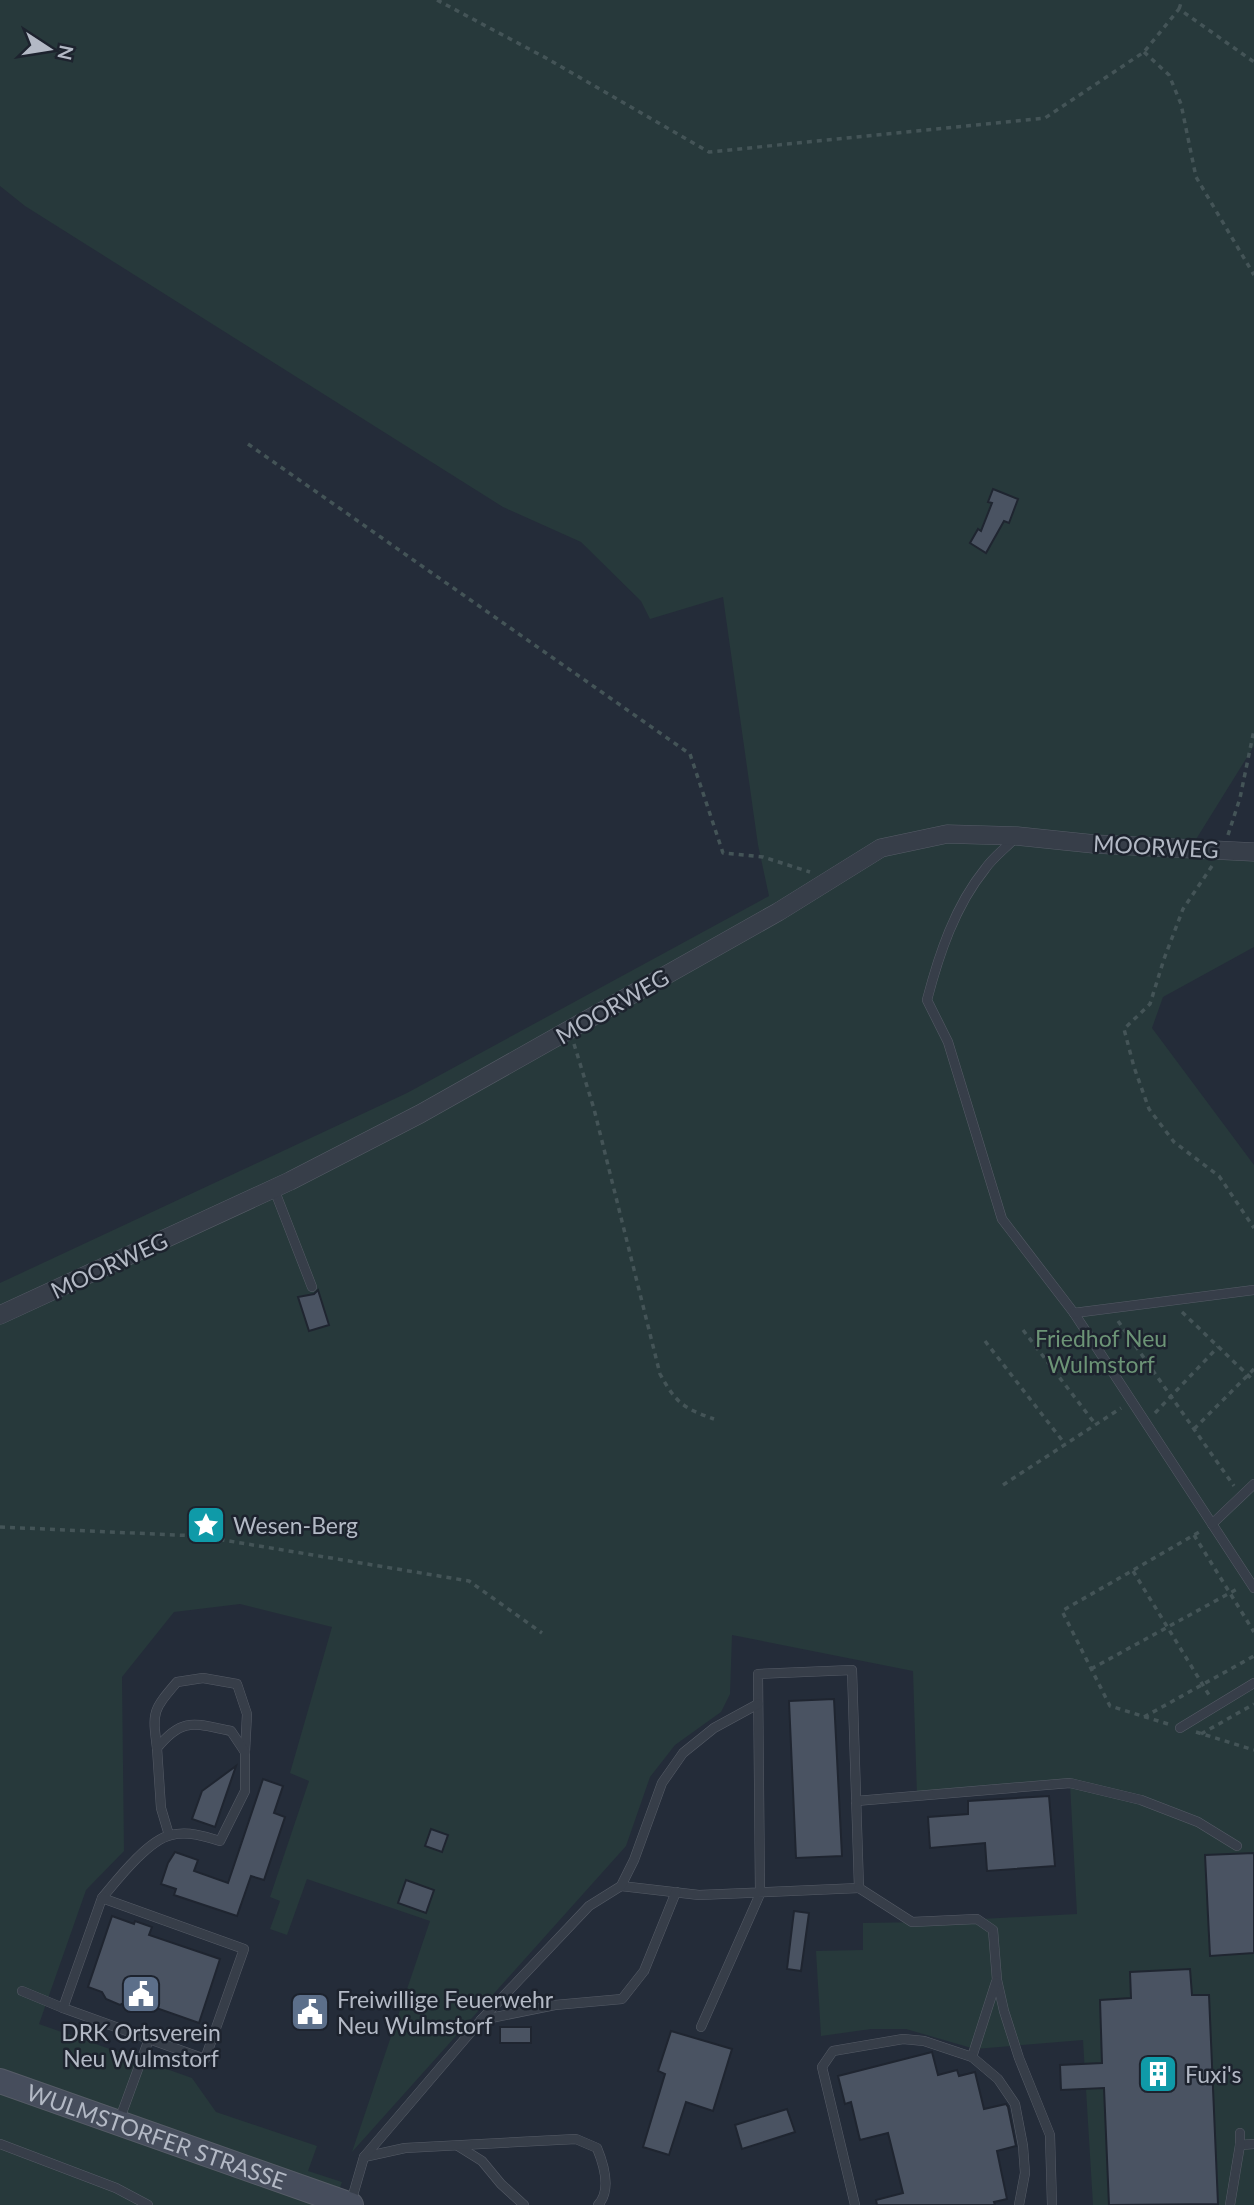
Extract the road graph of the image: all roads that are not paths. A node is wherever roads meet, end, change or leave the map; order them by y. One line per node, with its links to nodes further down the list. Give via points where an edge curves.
1 (1017, 836): 2 (street, MOORWEG); 3 (street, MOORWEG, via 947,834 881,848 420,1114); 6 (lane, via 985,867 962,902 940,953 927,1000 948,1042 1002,1219)
2 (1254, 852)
3 (274, 1189): 4 (lane); 7 (street, MOORWEG)
4 (312, 1287)
5 (1254, 1290): 6 (lane)
6 (1074, 1314): 9 (lane)
7 (0, 1315)
8 (1254, 1485): 9 (lane)
9 (1213, 1524): 10 (lane)
10 (1252, 1584)
11 (1254, 1683): 13 (lane)
12 (758, 1704): 16 (lane, via 758,1674 852,1670); 19 (lane, via 714,1728 683,1754 662,1783); 22 (lane)
13 (1180, 1728)
14 (157, 1748): 15 (lane, via 170,1732 191,1723 232,1731); 15 (lane, via 153,1720 160,1702 177,1682 203,1678 237,1684 247,1714); 17 (lane, via 161,1808)
15 (245, 1752): 17 (lane, via 245,1791 220,1841 199,1834)
16 (856, 1801): 18 (lane, via 1070,1783 1141,1800 1198,1822); 20 (lane)
17 (169, 1835): 23 (lane, via 136,1857)
18 (1237, 1846)
19 (621, 1886): 21 (lane); 27 (lane, via 589,1906)
20 (859, 1888): 22 (lane); 24 (lane, via 912,1922 977,1919 985,1924 993,1930)
21 (676, 1892): 22 (lane); 27 (lane, via 644,1971 622,1999 555,2005)
22 (760, 1894): 28 (lane)
23 (102, 1898): 26 (lane); 29 (lane, via 244,1949 205,2059)
24 (997, 1980): 30 (lane); 45 (lane, via 1019,2058 1049,2135)
25 (22, 1991): 26 (lane)
26 (63, 2008): 29 (lane)
27 (481, 2020): 38 (lane)
28 (701, 2027)
29 (149, 2039): 32 (lane)
30 (972, 2057): 43 (lane, via 924,2041 902,2039 833,2051 822,2067); 44 (lane, via 998,2079 1015,2104 1025,2173)
31 (0, 2081): 32 (main road, WULMSTORFER STRASSE)
32 (119, 2123): 40 (main road, WULMSTORFER STRASSE)
33 (1240, 2133): 37 (lane)
34 (0, 2144): 39 (lane, via 116,2188)
35 (1254, 2144): 37 (lane)
36 (456, 2145): 38 (lane, via 405,2148); 41 (lane, via 482,2161); 42 (lane, via 576,2139 597,2148 606,2171)
37 (1240, 2145): 46 (lane)
38 (364, 2157): 40 (lane)
39 (148, 2205)
40 (351, 2205)
41 (524, 2205)
42 (598, 2205)
43 (855, 2205)
44 (1019, 2205)
45 (1052, 2205)
46 (1230, 2205)

